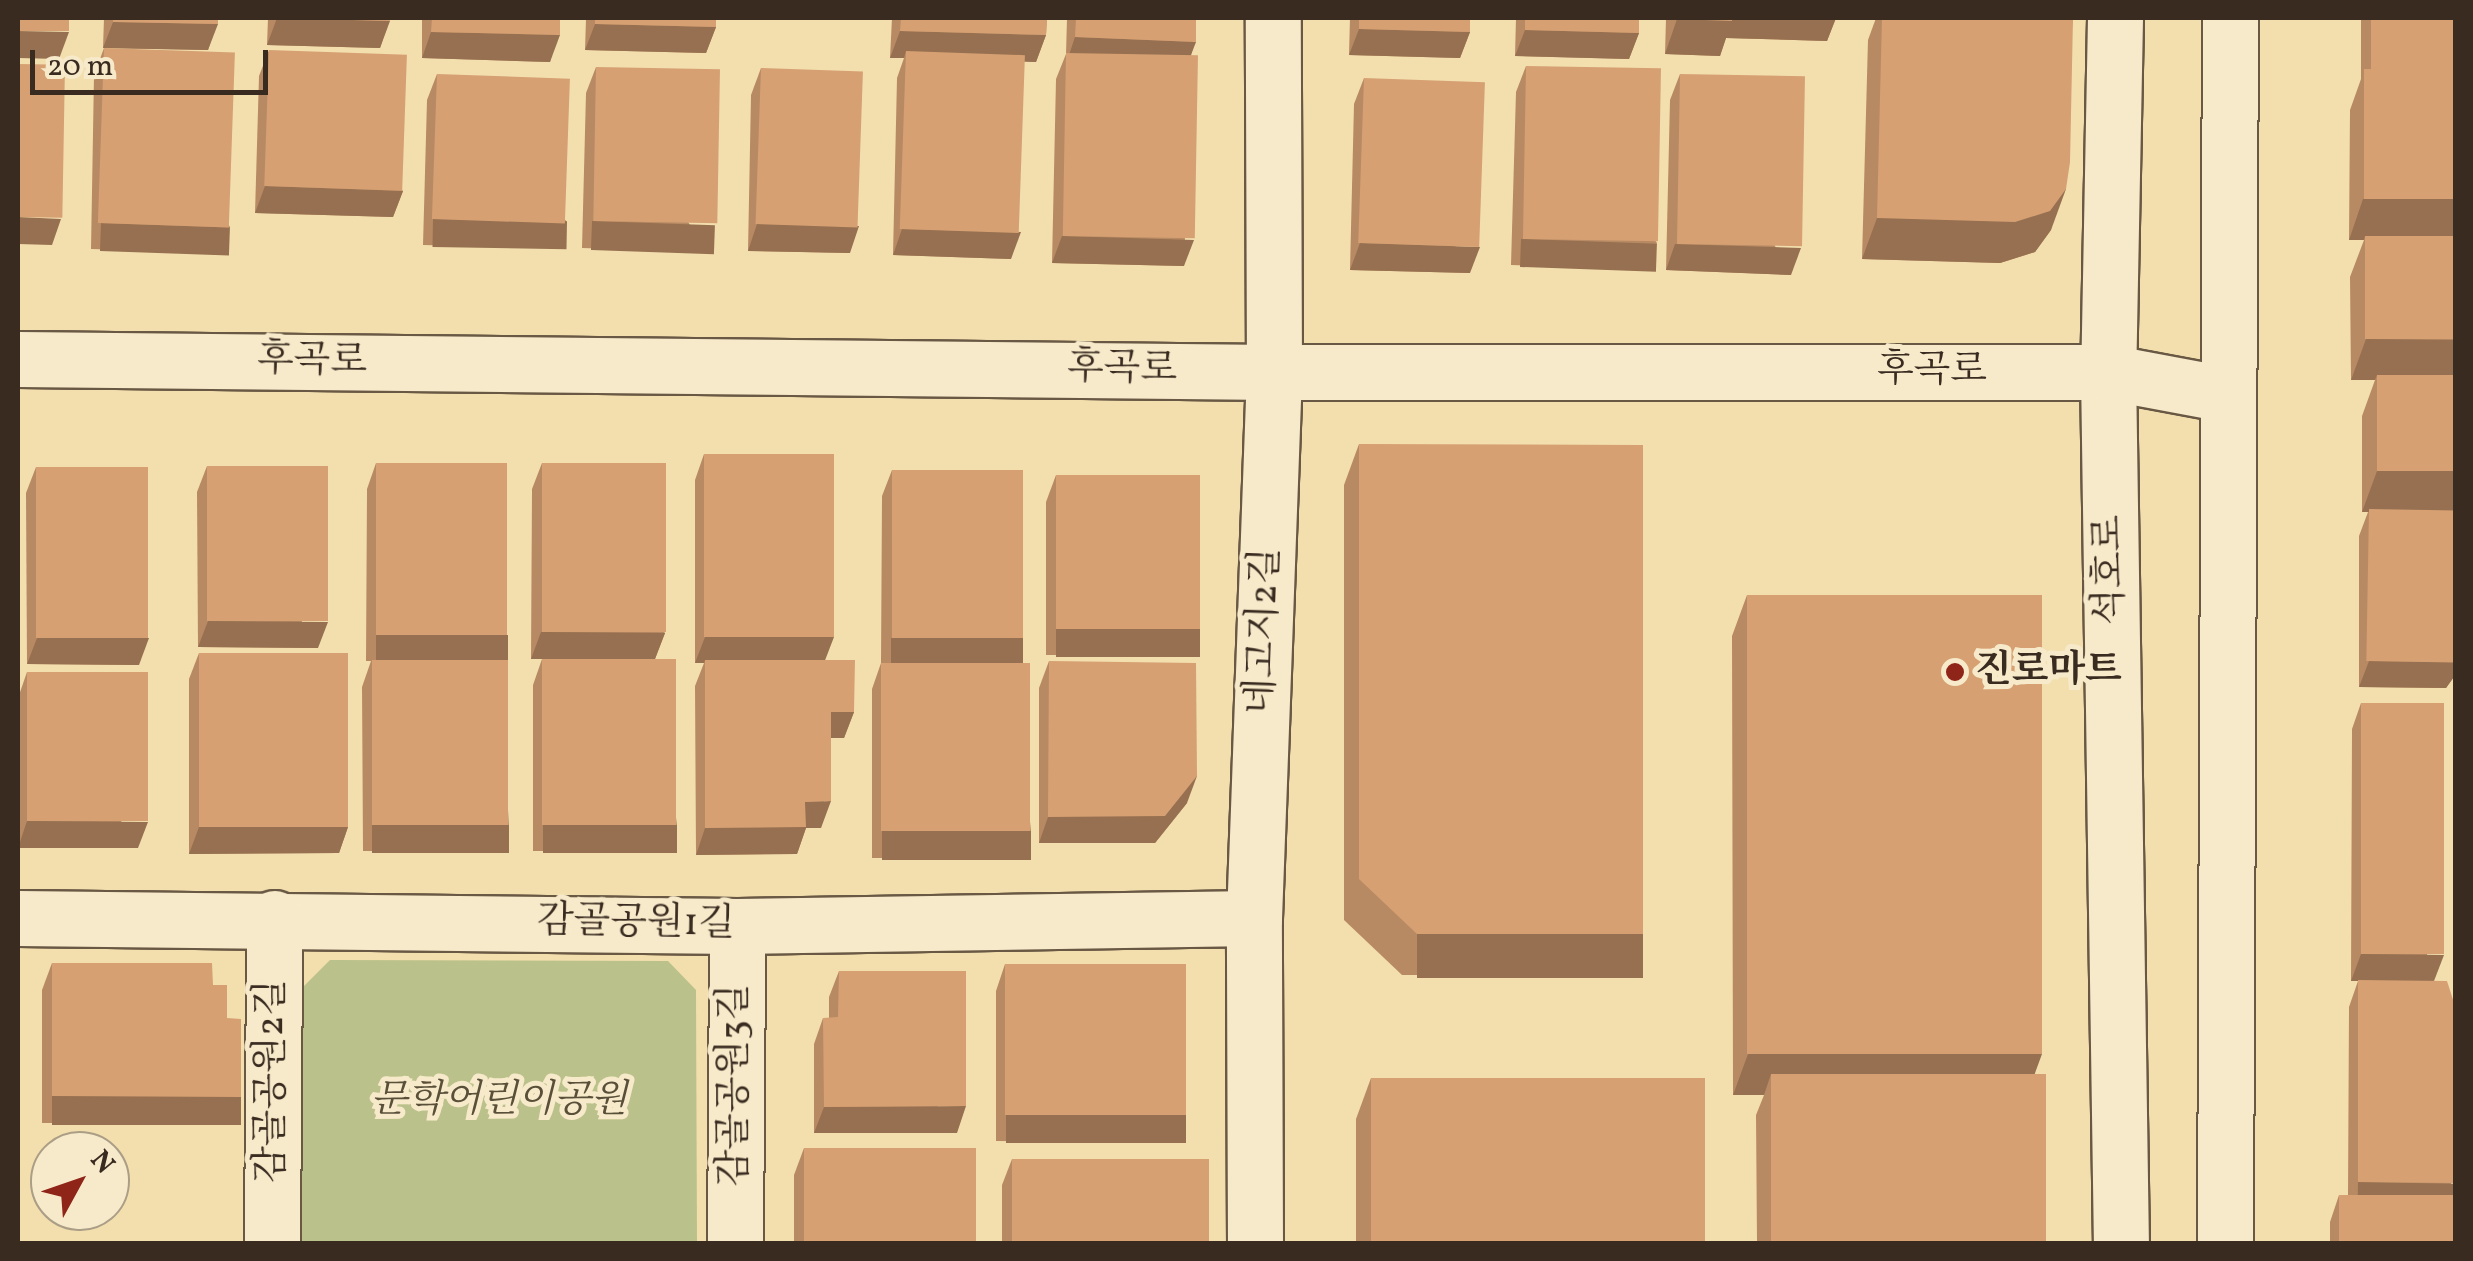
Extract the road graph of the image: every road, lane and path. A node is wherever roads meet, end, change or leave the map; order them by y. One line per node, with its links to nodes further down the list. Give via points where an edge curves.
1 (1274, 18): 5 (street, 네고지2길)
2 (2116, 18): 6 (street, 석호로)
3 (2230, 18): 7 (street)
4 (18, 359): 5 (street, 후곡로)
5 (1274, 372): 6 (street, 후곡로); 10 (street, 네고지2길)
6 (2108, 372): 7 (street, 후곡로); 15 (street, 석호로)
7 (2225, 394): 16 (street)
8 (18, 918): 9 (street, 감골공원1길)
9 (274, 918): 11 (street, 감골공원1길); 12 (street, 감골공원2길)
10 (1254, 918): 11 (street, 감골공원1길); 14 (street, 네고지2길)
11 (737, 926): 13 (street, 감골공원3길)
12 (272, 1244)
13 (735, 1244)
14 (1255, 1244)
15 (2121, 1244)
16 (2226, 1244)

